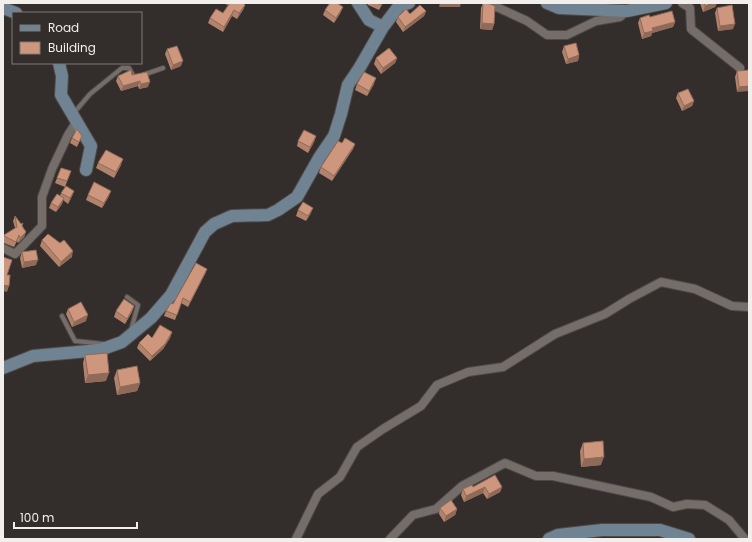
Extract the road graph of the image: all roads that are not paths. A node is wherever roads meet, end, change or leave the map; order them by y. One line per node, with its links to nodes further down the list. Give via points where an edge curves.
1 (358, 3): 8 (street, via 369,20)
2 (409, 3): 8 (street, via 399,6)
3 (488, 3): 7 (street, via 526,21 547,35 567,36 596,21 620,17)
4 (547, 3): 7 (street, via 559,8)
5 (666, 3): 7 (street)
6 (682, 3): 11 (street, via 690,8 691,29)
7 (627, 11)
8 (383, 27): 18 (street, via 348,85 334,136 297,197 268,215 232,216 214,224 205,232 171,295 151,318)
9 (59, 64): 12 (street, via 62,76 61,95)
10 (163, 68): 12 (lane, via 134,77 129,68 122,68 90,94)
11 (740, 68)
12 (75, 117): 13 (street, via 91,146); 14 (street, via 42,197 42,226 15,254)
13 (86, 170)
14 (3, 248)
15 (127, 297): 18 (lane, via 138,305)
16 (749, 307): 21 (street, via 732,306 695,289 661,282 605,314 554,334 503,367 468,372 437,384 421,406 357,447 340,477 318,494)
17 (62, 316): 19 (lane, via 75,341)
18 (129, 336): 19 (street)
19 (113, 345): 20 (street, via 100,350 33,356)
20 (3, 368)
21 (296, 539)
22 (390, 539): 25 (street, via 413,515 436,509 462,486 505,463 536,476 553,476 651,497 673,507 687,504 705,505 729,520)
23 (549, 539): 24 (street, via 558,535 602,530 660,530)
24 (689, 539)
25 (745, 539)

